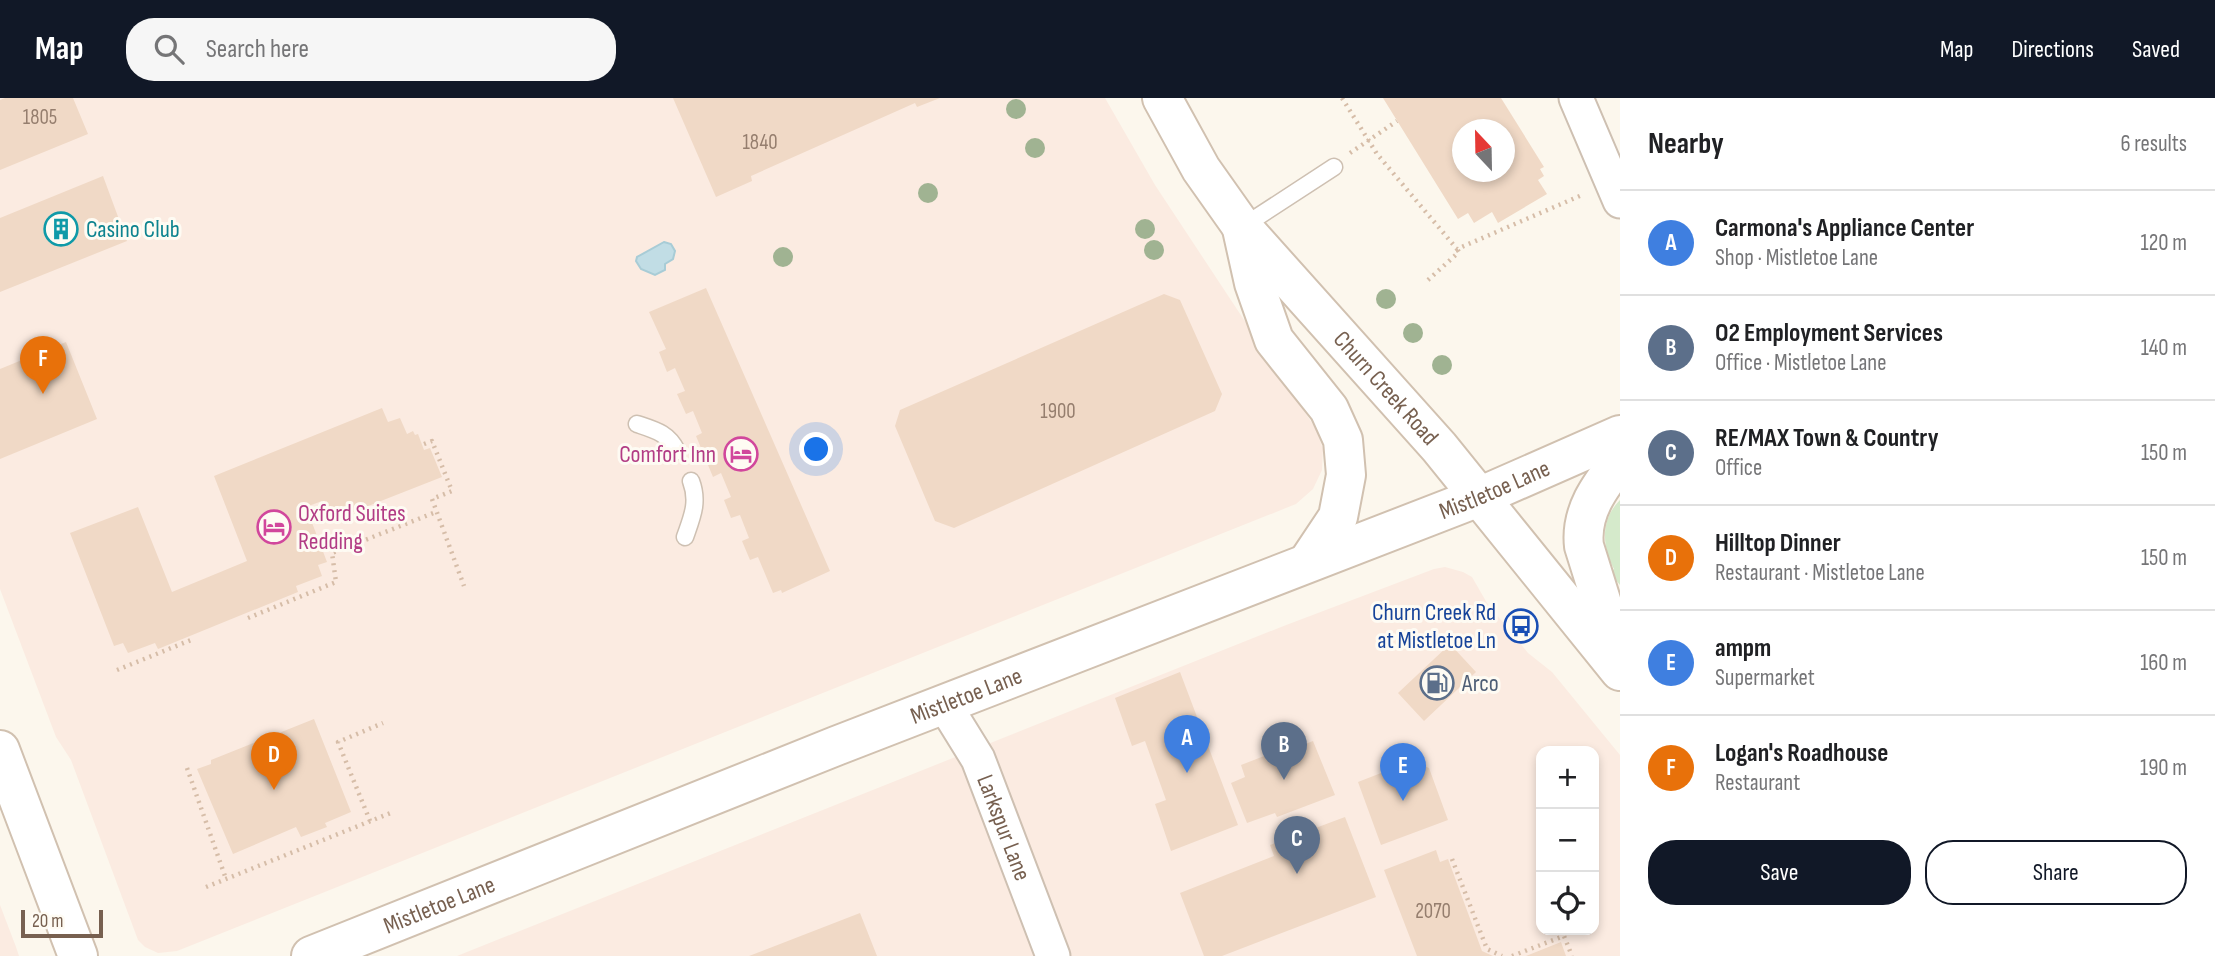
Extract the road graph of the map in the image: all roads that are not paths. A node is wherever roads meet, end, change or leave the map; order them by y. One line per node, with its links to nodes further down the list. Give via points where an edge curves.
1 (1162, 98): 5 (main road, Churn Creek Road, via 1201,169)
2 (1576, 98): 4 (street)
3 (1334, 167): 5 (lane)
4 (1618, 189)
5 (1242, 227): 11 (main road, Churn Creek Road); 13 (main road, via 1254,283 1274,340 1329,409 1343,440 1346,475 1338,517)
6 (637, 424): 8 (lane, via 663,432)
7 (1620, 435): 11 (main road, Mistletoe Lane)
8 (677, 451)
9 (1620, 460): 14 (main road, via 1594,498 1583,536)
10 (691, 481): 12 (lane, via 695,509)
11 (1479, 498): 13 (main road, Mistletoe Lane); 15 (main road, Churn Creek Road)
12 (685, 537)
13 (1308, 562): 16 (main road, Mistletoe Lane)
14 (1620, 660)
15 (1620, 671)
16 (944, 704): 19 (main road, Mistletoe Lane); 20 (street, Larkspur Lane, via 978,759)
17 (0, 750): 18 (main road)
18 (78, 956)
19 (312, 956)
20 (1053, 956)

